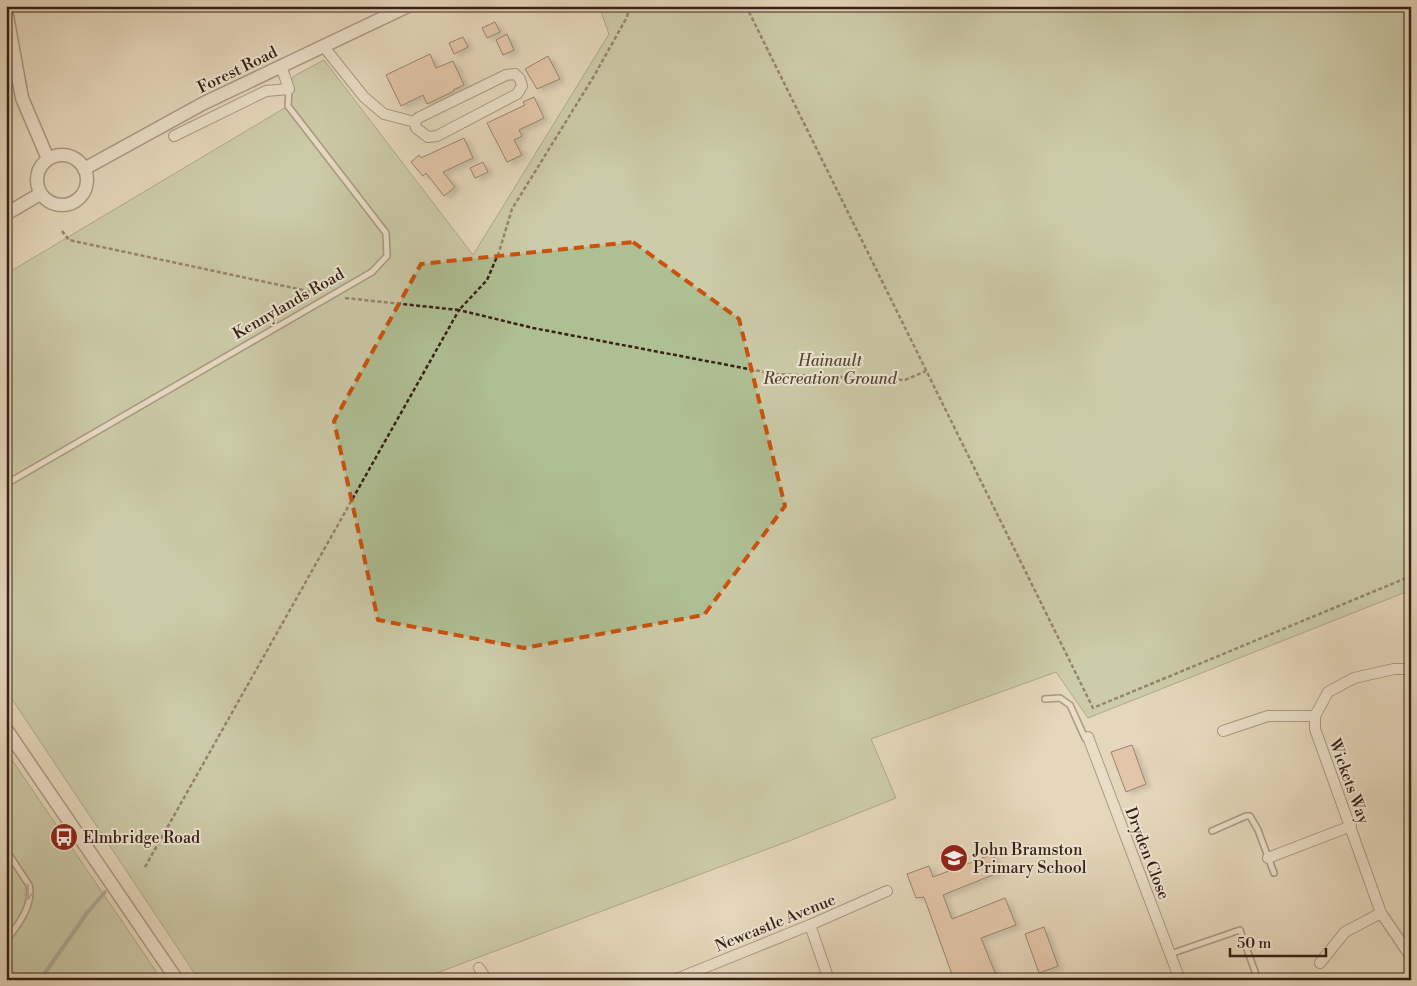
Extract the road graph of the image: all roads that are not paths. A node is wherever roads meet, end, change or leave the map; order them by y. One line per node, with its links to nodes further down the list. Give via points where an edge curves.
1 (408, 6): 3 (street, Forest Road)
2 (6, 10): 8 (street, via 22,98)
3 (324, 47): 4 (street, Forest Road); 6 (street, via 364,97 384,114)
4 (281, 66): 5 (street, Kennylands Road); 9 (street, Forest Road, via 204,103)
5 (289, 89): 7 (street, via 266,91); 12 (lane, Kennylands Road, via 288,106 386,233 387,256 372,272)
6 (415, 122): 6 (street, via 506,75 515,74 520,78 522,86 516,94 437,136 428,137 416,128)
7 (174, 136)
8 (48, 159): 9 (street, via 66,155); 10 (street, via 36,177)
9 (84, 169): 10 (street, via 86,187 75,202 58,206)
10 (40, 194): 11 (street)
11 (6, 214)
12 (6, 484)
13 (1411, 668): 15 (street, via 1354,678 1328,692)
14 (1045, 699): 18 (lane, via 1060,698 1070,705 1085,738)
15 (1315, 716): 17 (street, via 1268,716); 19 (street, Wickets Way, via 1315,729)
16 (6, 729): 32 (street)
17 (1223, 731)
18 (1088, 737): 29 (street, Dryden Close)
19 (1351, 826): 22 (street); 25 (street, Wickets Way)
20 (1212, 831): 22 (lane, via 1250,816)
21 (6, 850): 27 (lane, one-way to 27, via 30,891 26,907)
22 (1268, 858): 23 (lane)
23 (1274, 873)
24 (887, 891): 26 (street, Newcastle Avenue)
25 (1381, 914): 28 (street, Wickets Way); 30 (street, via 1345,932)
26 (810, 924): 34 (street, Newcastle Avenue); 35 (street)
27 (6, 940)
28 (1409, 950)
29 (1170, 954): 36 (street, Dryden Close); 37 (lane, via 1240,930)
30 (1320, 963)
31 (479, 968): 33 (street)
32 (176, 979)
33 (486, 980)
34 (674, 980)
35 (829, 980)
36 (1180, 980)
37 (1258, 980)

